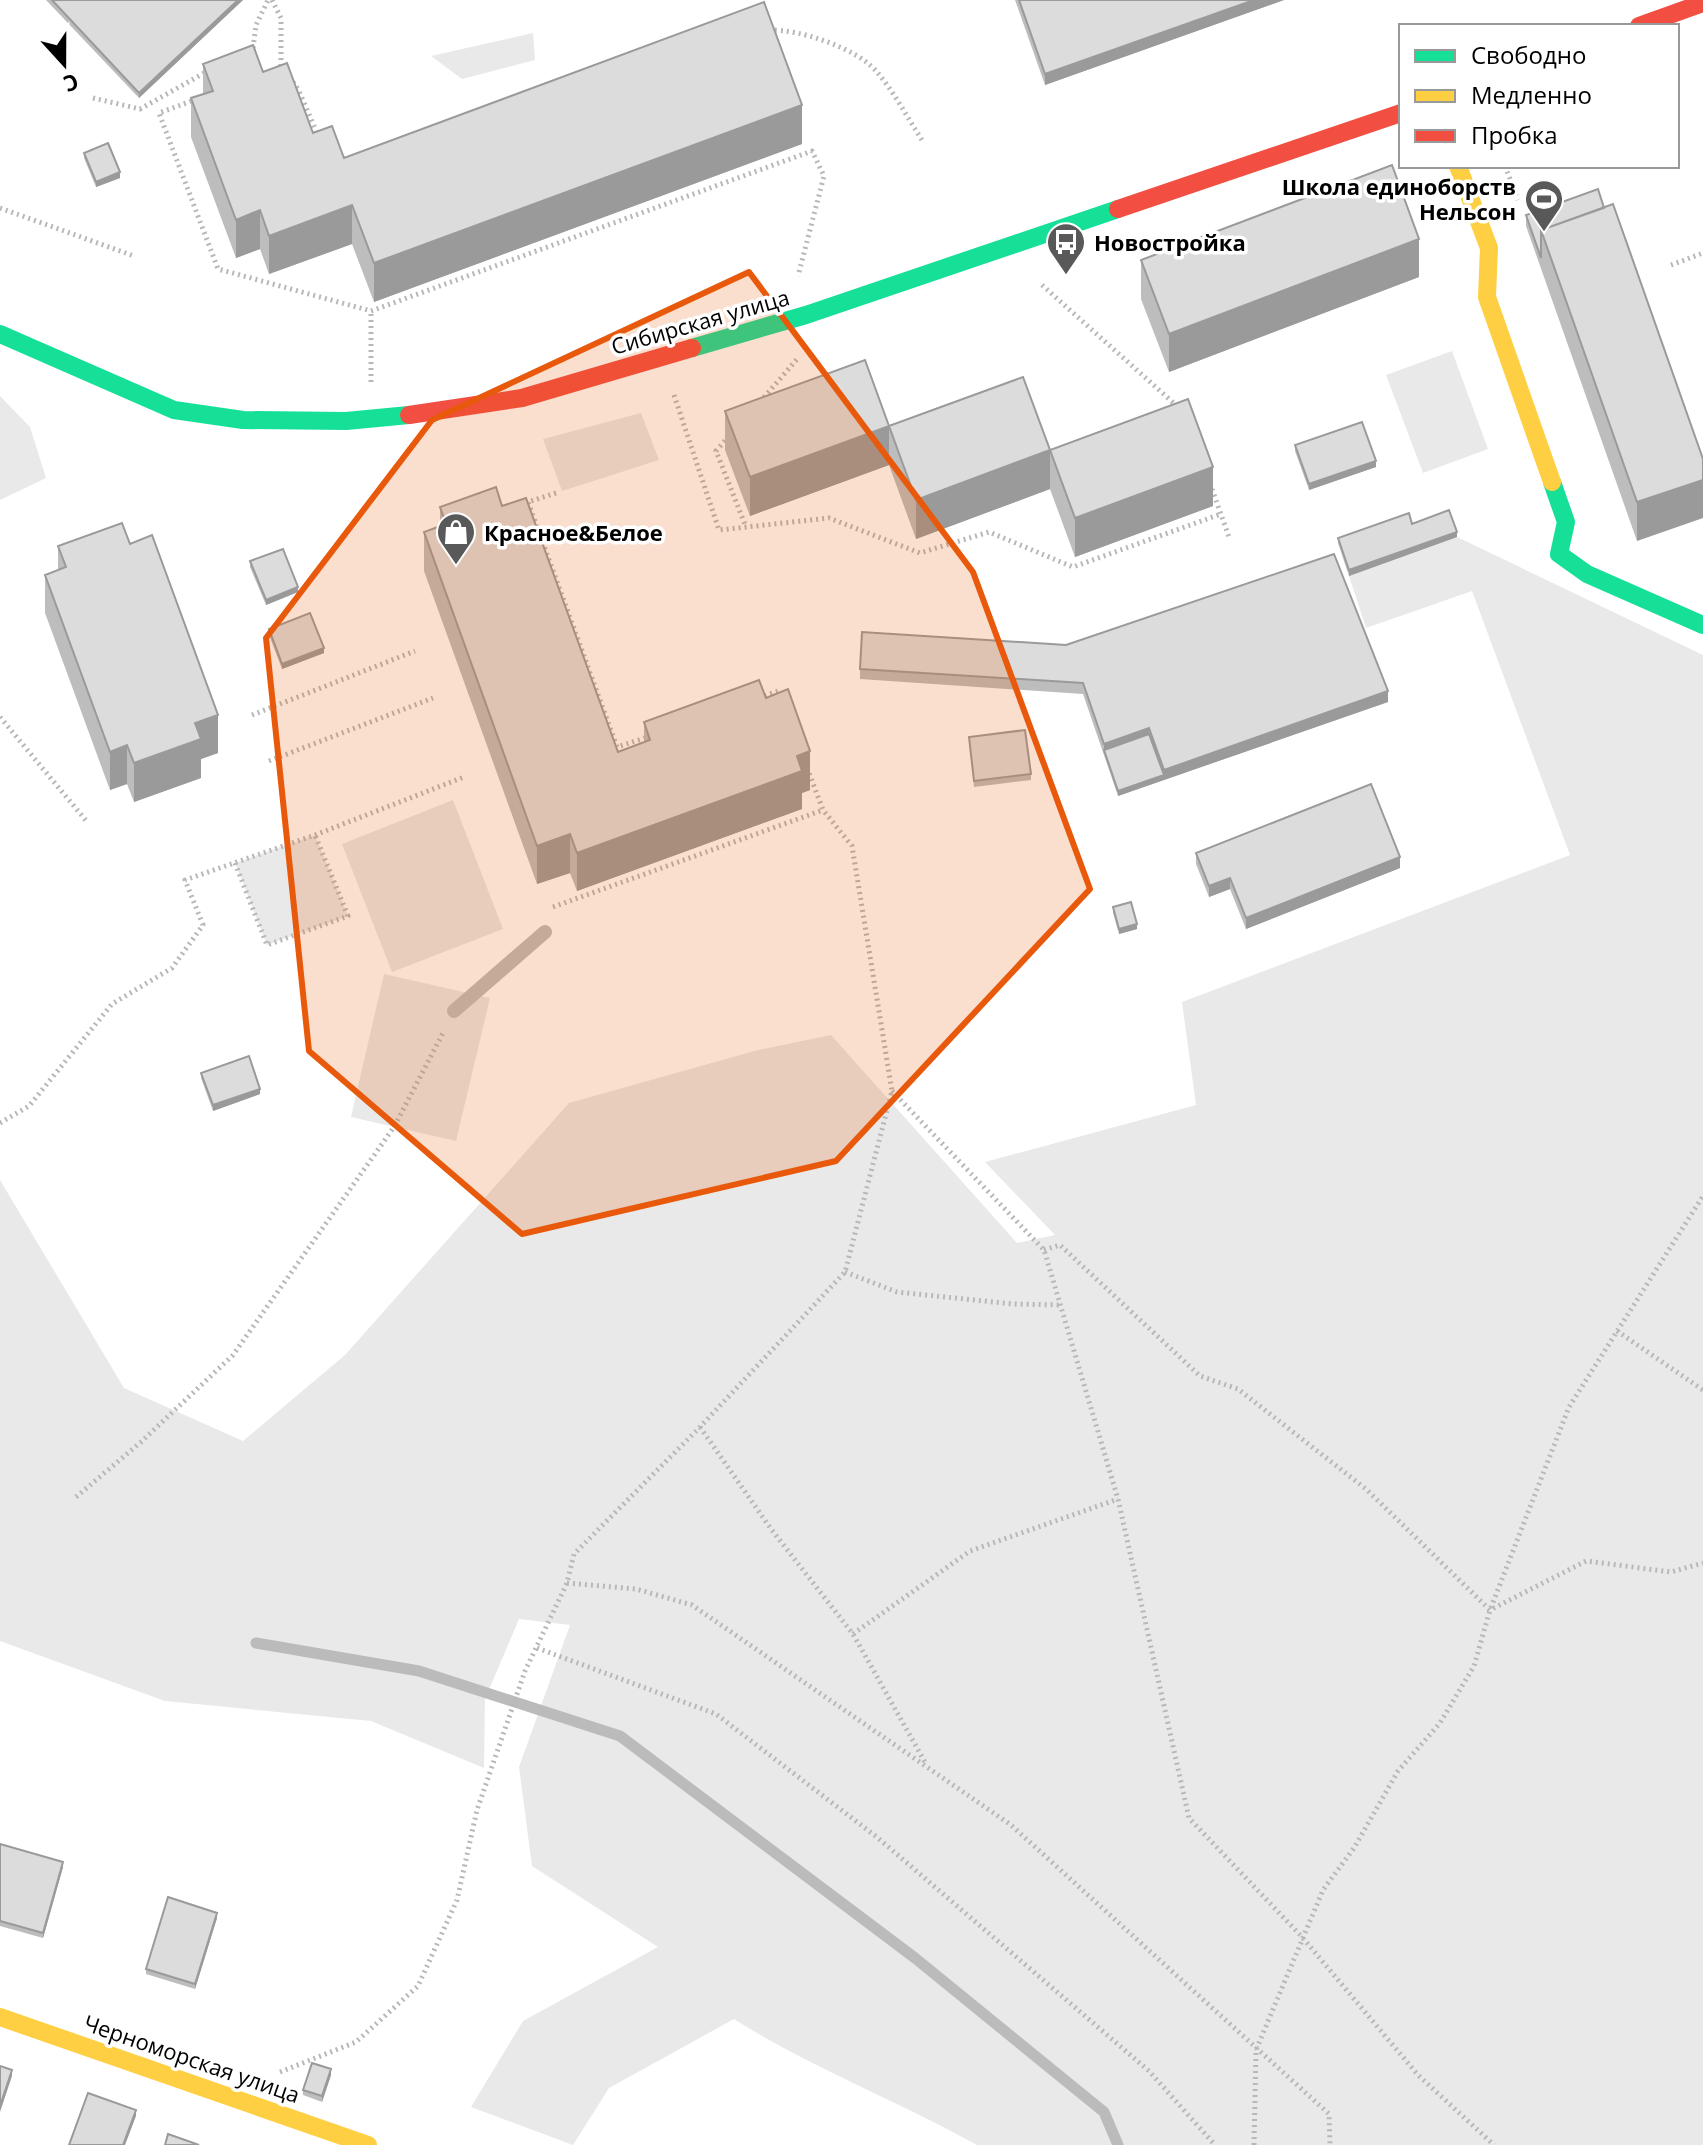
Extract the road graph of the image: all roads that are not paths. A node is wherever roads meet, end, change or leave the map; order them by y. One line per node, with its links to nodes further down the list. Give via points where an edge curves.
1 (1703, 3): 2 (main road)
2 (1645, 24)
3 (1399, 114): 5 (main road, Сибирская улица, via 806,315 522,398 443,412 346,421 243,420 174,410)
4 (1459, 168): 6 (main road, via 1489,248 1487,297 1566,522 1559,554 1587,574)
5 (0, 334)
6 (1703, 625)
7 (545, 932): 8 (lane)
8 (454, 1011)
9 (0, 2017): 10 (main road, Черноморская улица)
10 (368, 2145)

